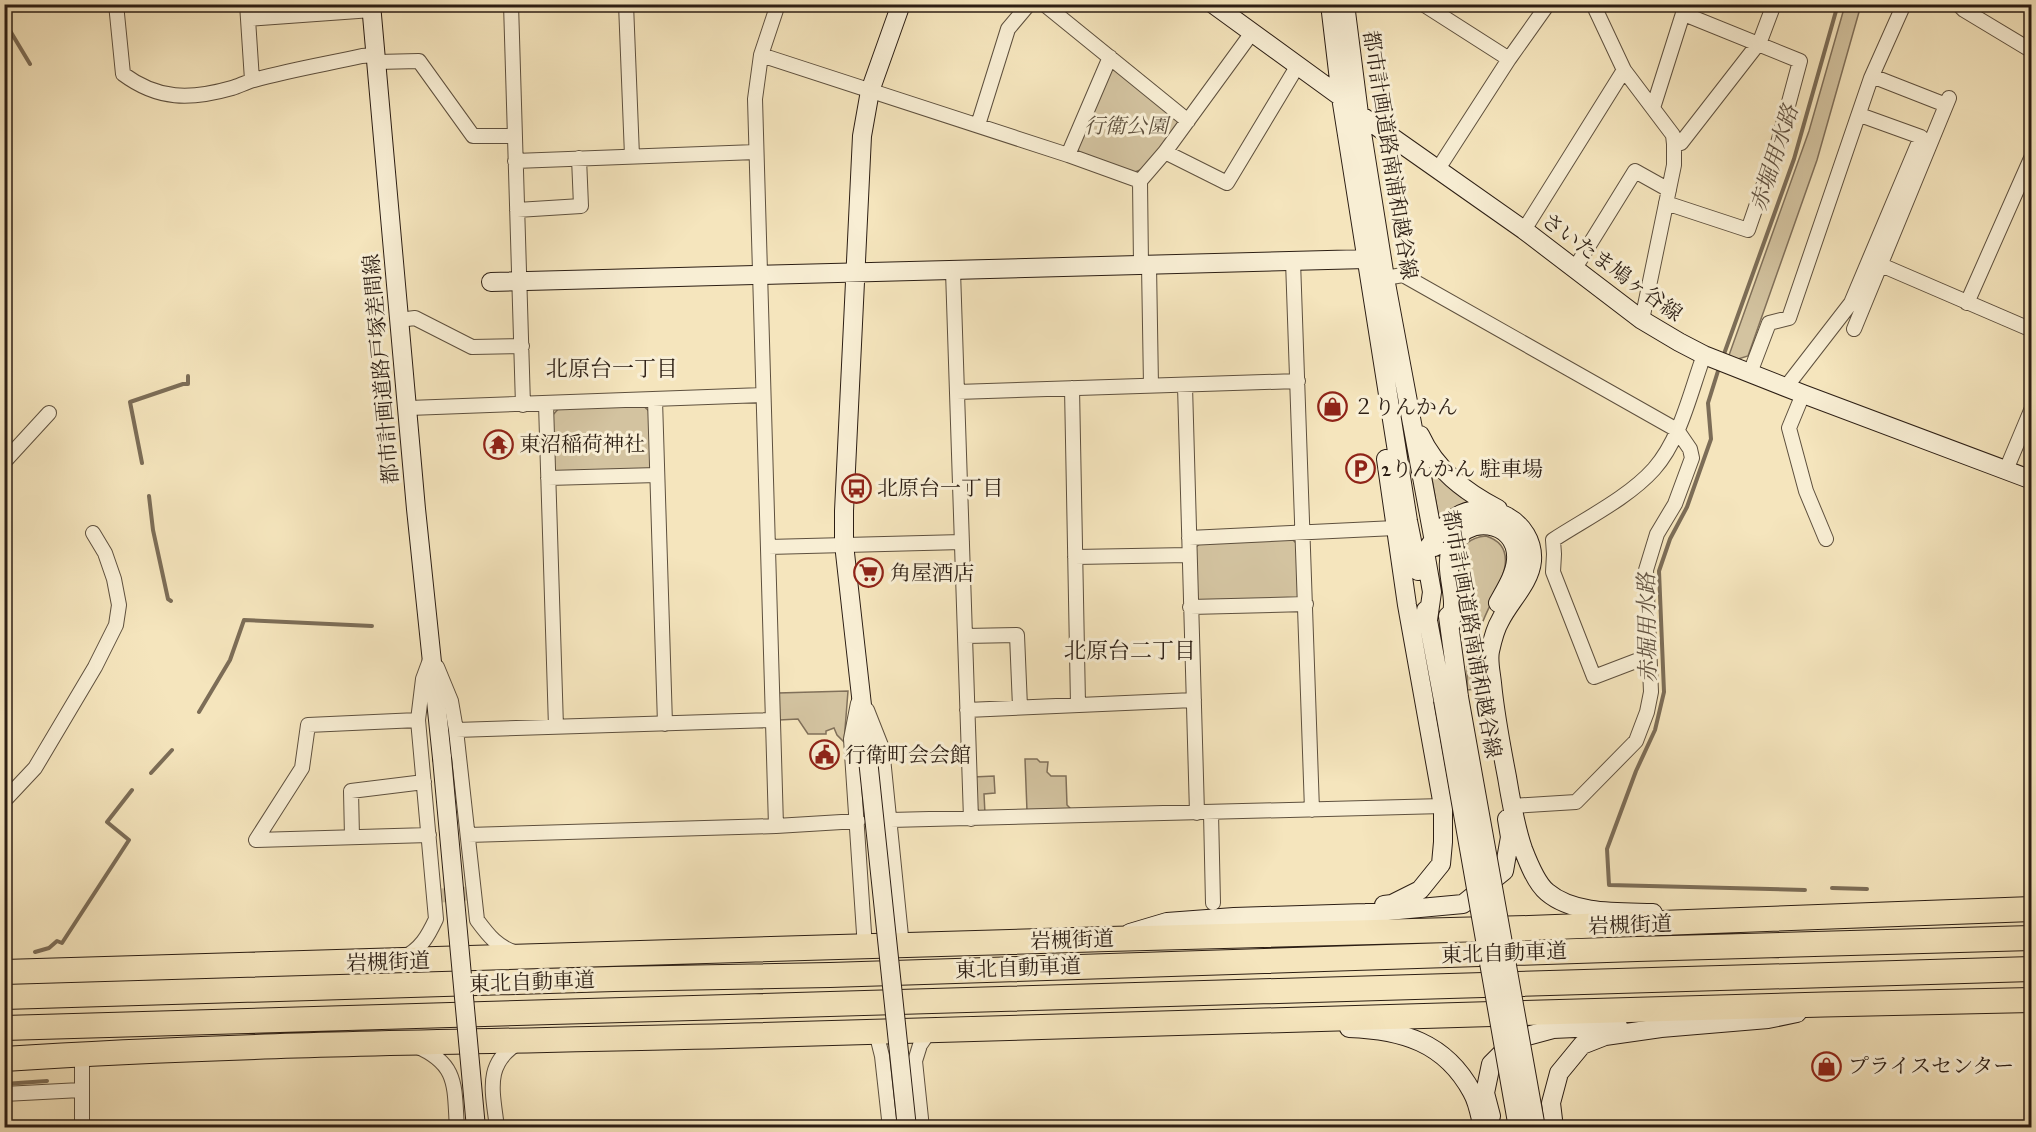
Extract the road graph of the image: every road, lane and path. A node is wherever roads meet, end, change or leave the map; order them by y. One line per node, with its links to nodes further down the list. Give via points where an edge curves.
1 (116, 4): 30 (street, via 123,74 140,86 170,96 206,94)
2 (511, 4): 38 (street)
3 (626, 4): 43 (street)
4 (778, 4): 23 (street)
5 (901, 4): 31 (street)
6 (1029, 4): 37 (street, via 1008,29)
7 (1044, 4): 24 (street)
8 (1213, 4): 20 (street, さいたま鳩ヶ谷線)
9 (1330, 4): 32 (street, 都市計画道路南浦和越谷線)
10 (1345, 4): 34 (street, 都市計画道路南浦和越谷線)
11 (1423, 4): 26 (street)
12 (1548, 4): 26 (street)
13 (1593, 4): 28 (street)
14 (1774, 4): 21 (street)
15 (1904, 4): 29 (street)
16 (1958, 4): 22 (street)
17 (372, 7): 19 (street); 25 (street, 都市計画道路戸塚差間線)
18 (1685, 9): 21 (street); 33 (street)
19 (248, 12): 30 (street)
20 (1251, 34): 27 (street, さいたま鳩ヶ谷線); 36 (street)
21 (1758, 44): 39 (street, via 1681,143); 49 (street, via 1800,61 1778,143 1748,230)
22 (2031, 51)
23 (761, 55): 31 (street); 40 (street, via 755,99)
24 (1110, 57): 36 (street); 42 (street)
25 (376, 59): 30 (street, via 362,56); 38 (street, via 419,61 473,136); 64 (street, 都市計画道路戸塚差間線)
26 (1509, 59): 47 (street)
27 (1298, 65): 32 (street, さいたま鳩ヶ谷線); 41 (street, via 1227,183)
28 (1624, 70): 33 (street); 51 (street)
29 (1872, 76): 35 (street); 55 (street, via 1947,102)
30 (252, 80)
31 (870, 91): 37 (street); 58 (street, via 862,136)
32 (1341, 97): 34 (street, さいたま鳩ヶ谷線); 52 (street, 都市計画道路南浦和越谷線)
33 (1653, 108): 39 (street)
34 (1359, 114): 47 (street, さいたま鳩ヶ谷線); 60 (street, 都市計画道路南浦和越谷線)
35 (1860, 115): 71 (street, via 1790,318 1769,323); 75 (street, via 1921,137 1851,303)
36 (1188, 121): 41 (street)
37 (978, 125): 42 (street)
38 (514, 136): 46 (street)
39 (1674, 144): 49 (street)
40 (756, 152): 43 (street); 59 (street)
41 (1165, 152): 48 (street)
42 (1068, 155): 48 (street)
43 (632, 156): 45 (street)
44 (2031, 156): 63 (street)
45 (579, 158): 46 (street); 50 (street, via 581,206)
46 (515, 160): 50 (street)
47 (1438, 169): 51 (street, さいたま鳩ヶ谷線)
48 (1140, 181): 54 (street)
49 (1667, 196): 56 (street, via 1635,171); 65 (street)
50 (516, 210): 61 (street)
51 (1524, 230): 56 (street, さいたま鳩ヶ谷線)
52 (1366, 259): 53 (street); 69 (street, 都市計画道路南浦和越谷線)
53 (1293, 261): 54 (street); 72 (street)
54 (1145, 265): 57 (street); 73 (street)
55 (1881, 265): 63 (street); 66 (street)
56 (1575, 268): 65 (street, さいたま鳩ヶ谷線)
57 (952, 271): 58 (street); 77 (street)
58 (856, 273): 59 (street); 101 (street)
59 (760, 275): 61 (street); 79 (street)
60 (1386, 278): 86 (street, 都市計画道路南浦和越谷線); 87 (street, via 1403,275)
61 (519, 281): 62 (street); 68 (street)
62 (491, 282)
63 (1967, 303): 67 (street)
64 (399, 320): 68 (street, via 415,318 472,347); 83 (street, 都市計画道路戸塚差間線)
65 (1642, 320): 70 (street, さいたま鳩ヶ谷線)
66 (1854, 329)
67 (2031, 330)
68 (522, 346): 82 (street)
69 (1380, 349): 94 (street, via 1378,387); 107 (street, 都市計画道路南浦和越谷線)
70 (1704, 356): 71 (street, さいたま鳩ヶ谷線); 87 (street)
71 (1750, 373): 75 (street, さいたま鳩ヶ谷線)
72 (1298, 381): 74 (street); 95 (street)
73 (1151, 386): 74 (street); 76 (street)
74 (1185, 386): 97 (street)
75 (1786, 387): 78 (street, さいたま鳩ヶ谷線)
76 (1072, 388): 77 (street); 104 (street)
77 (957, 392): 100 (street)
78 (1803, 394): 89 (street, さいたま鳩ヶ谷線); 98 (street, via 1789,428 1806,491)
79 (763, 395): 80 (street); 102 (street)
80 (655, 400): 81 (street); 90 (street)
81 (546, 404): 82 (street); 91 (street)
82 (523, 405): 83 (street)
83 (409, 408): 110 (street, 都市計画道路戸塚差間線)
84 (2031, 408): 89 (street)
85 (49, 413): 88 (street)
86 (1412, 417): 93 (street, via 1425,446 1443,471 1470,494); 99 (street, 都市計画道路南浦和越谷線)
87 (1677, 430): 111 (street, via 1692,458 1646,570); 111 (street, via 1655,468 1636,485 1553,540 1553,572 1594,677)
88 (4, 462)
89 (2006, 471): 92 (street, さいたま鳩ヶ谷線)
90 (657, 475): 91 (street); 120 (street)
91 (548, 478): 121 (street)
92 (2031, 480)
93 (1506, 514): 99 (street, via 1469,511 1455,517); 126 (street, via 1526,536 1532,562 1499,622 1490,653 1495,714)
94 (1395, 528): 95 (street); 125 (street)
95 (1304, 532): 97 (street); 105 (street)
96 (93, 533): 124 (street, via 114,579 119,605 116,625 35,768)
97 (1189, 538): 103 (street)
98 (1826, 539)
99 (1434, 540): 107 (street, via 1425,552 1432,592); 108 (street, 都市計画道路南浦和越谷線)
100 (962, 542): 101 (street); 109 (street)
101 (844, 544): 102 (street); 112 (street)
102 (768, 547): 119 (street)
103 (1190, 555): 104 (street); 106 (street)
104 (1075, 557): 115 (street)
105 (1306, 604): 106 (street); 127 (street)
106 (1190, 607): 114 (street)
107 (1428, 620): 113 (street, 都市計画道路南浦和越谷線)
108 (1450, 627): 113 (street, 都市計画道路南浦和越谷線); 138 (street, via 1451,547 1472,528 1494,525 1511,539 1516,561 1484,633 1481,656 1481,693 1510,837 1504,872 1463,904)
109 (965, 636): 116 (street, via 1017,635); 117 (street)
110 (431, 654): 118 (street, via 423,679); 122 (street, 都市計画道路戸塚差間線)
111 (1649, 656): 126 (street, via 1651,692 1636,741 1576,802)
112 (860, 692): 130 (street, via 882,748); 131 (street, via 851,739); 167 (street, bridge)
113 (1451, 698): 171 (street, 都市計画道路南浦和越谷線, bridge); 172 (street, 都市計画道路南浦和越谷線, bridge)
114 (1194, 700): 115 (street); 128 (street)
115 (1078, 704): 116 (street)
116 (1020, 707): 117 (street)
117 (967, 710): 129 (street)
118 (418, 720): 123 (street); 135 (street, via 308,725 302,768 256,840)
119 (773, 720): 120 (street); 132 (street)
120 (665, 723): 121 (street)
121 (556, 727): 122 (street)
122 (448, 730): 134 (street); 164 (street, 都市計画道路戸塚差間線, bridge, via 442,758)
123 (424, 782): 133 (street); 135 (street, via 351,790)
124 (4, 801)
125 (1443, 806): 127 (street); 138 (street, via 1441,864 1420,890 1392,904)
126 (1512, 806): 139 (street, via 1524,849 1541,886 1582,908 1635,913 1807,911)
127 (1312, 810): 128 (street)
128 (1204, 813): 129 (street); 136 (street)
129 (971, 819): 130 (street)
130 (890, 820): 142 (street)
131 (858, 821): 132 (street); 143 (street)
132 (776, 826): 134 (street)
133 (429, 835): 135 (street); 145 (street, via 436,919 426,940)
134 (468, 835): 144 (street, via 477,920 492,939 509,951)
135 (352, 837)
136 (1213, 903)
137 (2031, 909): 139 (highway, 岩槻街道)
138 (1326, 915): 141 (street, via 1167,922)
139 (1876, 916): 141 (highway, 岩槻街道)
140 (2031, 938): 148 (highway, 東北自動車道)
141 (1108, 939): 142 (highway, 岩槻街道)
142 (902, 946): 143 (highway, 岩槻街道)
143 (865, 948): 144 (highway, 岩槻街道)
144 (535, 957): 145 (highway, 岩槻街道)
145 (396, 962): 147 (highway, 岩槻街道)
146 (2031, 969): 152 (highway, 東北自動車道)
147 (4, 972)
148 (4, 997)
149 (2031, 1000): 150 (highway)
150 (1849, 1003): 151 (highway); 153 (street, via 1768,1019)
151 (1192, 1023): 154 (highway); 169 (street, via 1249,1029 1378,1029 1418,1040 1453,1063 1473,1093)
152 (4, 1028)
153 (1661, 1028): 170 (street, via 1553,1029 1516,1039 1491,1064 1485,1093); 173 (street, via 1605,1036 1582,1045 1559,1073 1551,1103)
154 (931, 1029): 155 (highway); 168 (street, via 915,1061)
155 (876, 1032): 156 (highway); 166 (street)
156 (525, 1040): 157 (highway); 165 (street, via 509,1048 492,1079)
157 (408, 1043): 158 (highway); 163 (street, via 434,1055 450,1071)
158 (82, 1054): 159 (highway); 160 (street)
159 (4, 1059)
160 (81, 1090): 161 (street); 162 (street)
161 (4, 1094)
162 (82, 1128)
163 (457, 1128)
164 (476, 1128)
165 (497, 1128)
166 (890, 1128)
167 (907, 1128)
168 (922, 1128)
169 (1483, 1128)
170 (1495, 1128)
171 (1518, 1128)
172 (1536, 1128)
173 (1554, 1128)

